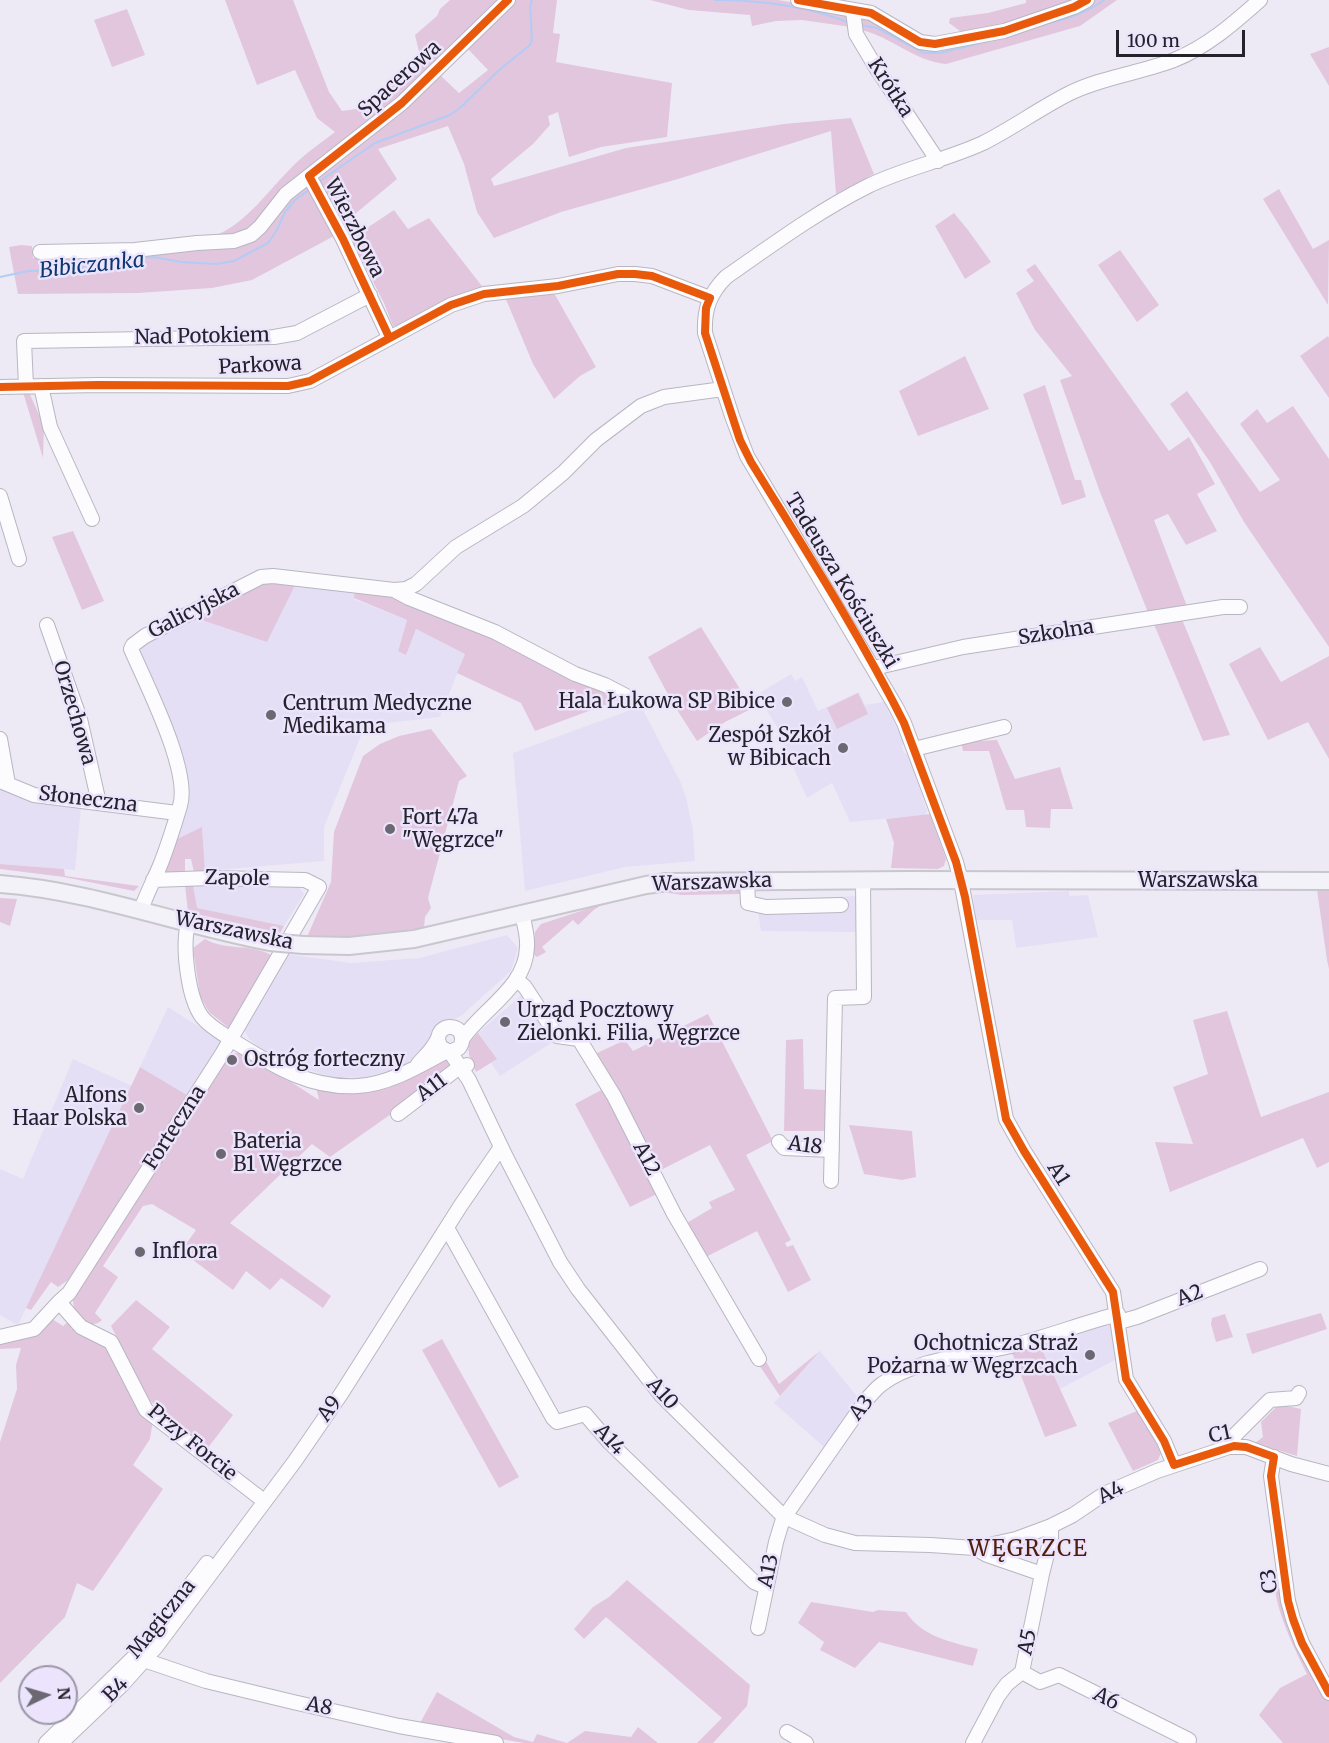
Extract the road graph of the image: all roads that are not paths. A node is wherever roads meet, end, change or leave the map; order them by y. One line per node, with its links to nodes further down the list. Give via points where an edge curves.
1 (508, 0): 7 (street, Spacerowa)
2 (798, 0): 5 (street)
3 (1087, 0): 5 (street, via 1004,31 935,44 920,42 871,13 860,10)
4 (1260, 0): 6 (street, via 1222,34 1177,59 1086,86 995,137)
5 (853, 19): 6 (street, Krótka, via 856,34 874,66)
6 (938, 161): 10 (street, via 878,182 840,201 726,277)
7 (313, 182): 8 (street, Spacerowa, via 286,194 260,227 243,239 135,250); 9 (street, Wierzbowa)
8 (40, 252)
9 (370, 295): 11 (street); 12 (street, Nad Potokiem, via 297,333 274,337 24,341)
10 (710, 298): 11 (street, Parkowa, via 652,276 618,274 558,286 484,294 451,305); 15 (street, Tadeusza Kościuszki, via 705,333)
11 (389, 337): 13 (street, Parkowa, via 319,377 288,386)
12 (26, 386): 13 (street, Parkowa); 14 (street, Parkowa)
13 (41, 386): 17 (street, via 50,427)
14 (0, 387)
15 (723, 389): 19 (street, Galicyjska, via 664,397 641,406 596,440 524,506 456,547 416,584); 22 (street, Tadeusza Kościuszki, via 751,462)
16 (0, 496): 18 (street)
17 (92, 519)
18 (20, 559)
19 (394, 590): 23 (street, Galicyjska, via 495,632); 29 (street, Galicyjska, via 261,577 133,645 131,649 176,757 181,785)
20 (1240, 607): 22 (street, Szkolna, via 963,647)
21 (46, 625): 28 (street, Orzechowa, via 80,719)
22 (874, 668): 26 (street, Tadeusza Kościuszki)
23 (632, 699)
24 (1004, 727): 26 (street)
25 (0, 739): 27 (street)
26 (914, 748): 33 (street, Tadeusza Kościuszki)
27 (4, 783): 28 (street, Słoneczna, via 34,795)
28 (99, 803): 29 (street, Słoneczna)
29 (177, 813): 30 (street, Galicyjska)
30 (153, 880): 36 (street, Zapole, via 305,880); 38 (street, Galicyjska)
31 (863, 880): 32 (main road, Warszawska); 33 (main road, Warszawska); 50 (street, via 864,998 835,998)
32 (747, 881): 37 (street, via 748,903 766,907); 39 (main road, Warszawska, via 646,885)
33 (961, 881): 34 (main road, Warszawska); 55 (street, A1, via 1006,1119 1107,1280)
34 (1329, 881)
35 (0, 884): 38 (main road, Warszawska, via 56,890)
36 (319, 886): 42 (street, Forteczna)
37 (841, 905)
38 (141, 910): 40 (main road, Warszawska)
39 (522, 914): 40 (main road, Warszawska, bridge, via 400,942 349,946 270,942); 41 (street, via 527,947)
40 (188, 924): 42 (street, via 192,996 204,1020)
41 (517, 980): 44 (street); 57 (street, A12, via 557,1036 579,1039 587,1048 674,1214)
42 (231, 1039): 46 (street, via 286,1072 329,1085 369,1085); 54 (street, Forteczna, via 69,1293)
43 (438, 1039): 44 (street, via 440,1047); 44 (street, via 442,1030 449,1027); 46 (street)
44 (455, 1043): 45 (street, A10); 46 (street)
45 (463, 1066): 47 (street, A11); 49 (street, A10)
46 (414, 1067)
47 (398, 1114)
48 (779, 1142): 50 (street, A18, via 784,1148)
49 (501, 1148): 52 (street, A9); 64 (street, A10, via 560,1262 618,1342 661,1395)
50 (832, 1150): 51 (street)
51 (831, 1181)
52 (447, 1228): 63 (street, A9, via 341,1395); 71 (street, A14, via 553,1418 562,1422 585,1414 754,1582)
53 (1260, 1269): 55 (street, A2, via 1137,1317)
54 (58, 1302): 56 (street, Forteczna, via 34,1329); 63 (street, Przy Forcie, via 81,1327 111,1342 146,1410)
55 (1118, 1318): 61 (street, A1, via 1126,1379 1164,1441); 64 (street, A3, via 953,1357 914,1368 883,1383 866,1400)
56 (0, 1337)
57 (759, 1359)
58 (1299, 1393): 59 (street, via 1296,1398 1270,1400 1236,1434)
59 (1234, 1446): 60 (street, C1); 61 (street, C1)
60 (1274, 1457): 62 (street, C1); 75 (street, C3, via 1271,1476 1288,1601 1296,1631)
61 (1173, 1465): 65 (street, A4, via 1104,1494)
62 (1329, 1474)
63 (264, 1501): 68 (street, A9)
64 (785, 1517): 67 (street, A10, via 847,1542); 71 (street, A13)
65 (1051, 1526): 66 (street, A10); 70 (street, A5)
66 (1016, 1539): 67 (street, A10); 69 (street, via 1013,1556)
67 (975, 1548): 69 (street, A10)
68 (226, 1552): 73 (street, A9); 78 (street, Magiczna, via 217,1550 142,1647)
69 (1022, 1566): 70 (street, A10)
70 (1042, 1574): 74 (street, A5)
71 (766, 1587): 72 (street, A13)
72 (758, 1628)
73 (144, 1660): 79 (street, B4); 80 (street, A8, via 292,1702)
74 (1022, 1672): 77 (street, A6, via 1040,1682 1059,1675); 82 (street, A5, via 998,1696)
75 (1329, 1693)
76 (787, 1732): 81 (street)
77 (1189, 1740)
78 (46, 1743)
79 (61, 1743)
80 (496, 1743)
81 (806, 1743)
82 (973, 1743)

